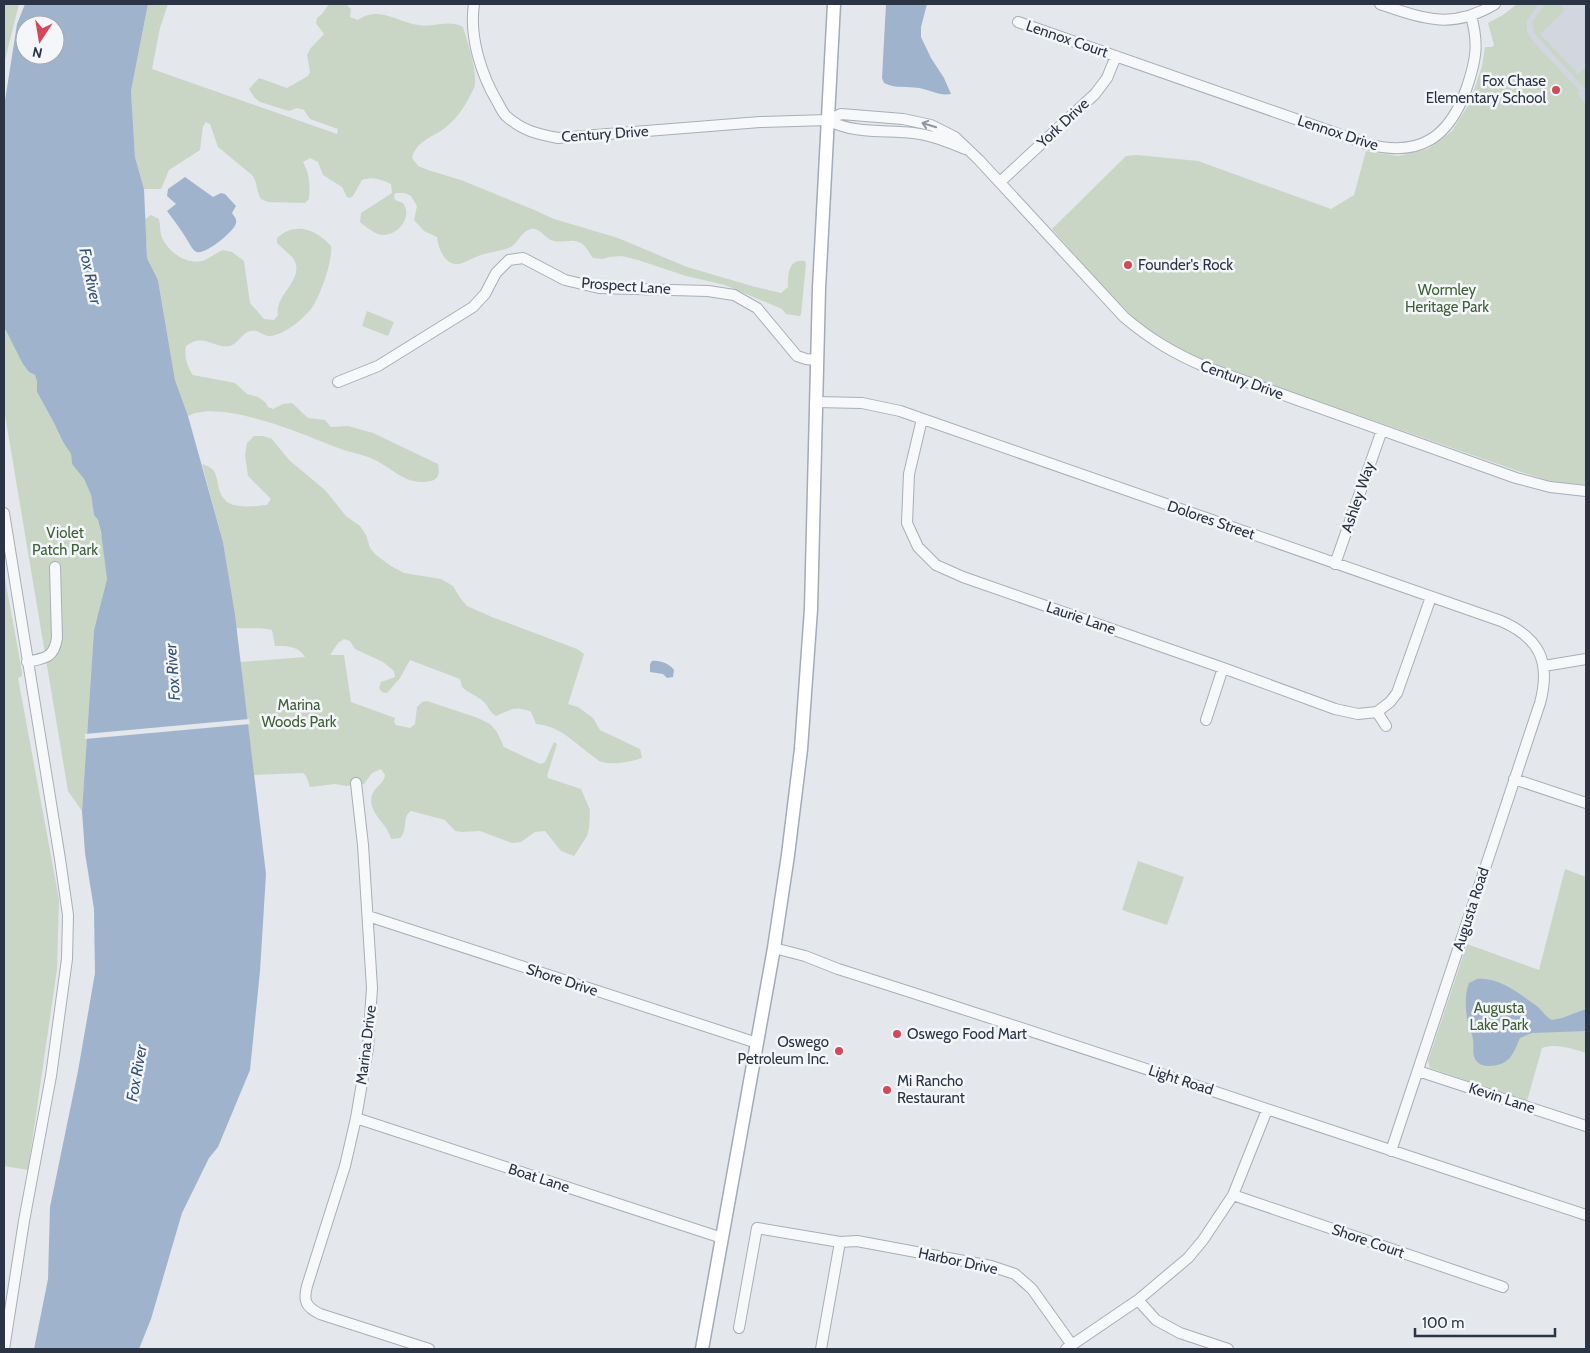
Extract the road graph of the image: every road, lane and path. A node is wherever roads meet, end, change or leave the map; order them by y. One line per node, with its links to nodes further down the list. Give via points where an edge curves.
1 (474, 4): 8 (street, Century Drive, via 474,37 492,92 505,115 531,133 558,138 760,122)
2 (834, 4): 8 (main road)
3 (1380, 4): 5 (street, via 1422,18 1441,20)
4 (1495, 4): 5 (street)
5 (1471, 16): 7 (street, Lennox Drive, via 1477,40 1476,60 1458,109 1450,122 1429,140 1398,149 1367,144)
6 (1018, 22): 7 (street, Lennox Court)
7 (1116, 56): 9 (street, York Drive, via 1095,94)
8 (828, 120): 9 (street, Century Drive, via 841,114 917,121 944,130 955,136); 10 (main road)
9 (1000, 182): 14 (street, Century Drive, via 1119,311 1150,338 1208,368)
10 (816, 360): 11 (street, Prospect Lane, via 797,356 757,308 734,295 708,291 598,288 565,280 523,258 509,260 473,307 378,366); 12 (main road)
11 (338, 382)
12 (816, 402): 13 (street, Dolores Street, via 877,405); 31 (main road, via 812,570 804,706 792,829)
13 (922, 419): 17 (street, Dolores Street); 23 (street, Laurie Lane, via 909,474 907,524 918,547 936,564 959,576)
14 (1382, 430): 15 (street, Century Drive, via 1516,478 1550,488); 17 (street, Ashley Way)
15 (1586, 491)
16 (4, 513): 21 (street)
17 (1335, 564): 19 (street, Dolores Street)
18 (55, 567): 21 (street, via 55,648 51,655)
19 (1431, 596): 22 (street, Dolores Street, via 1515,627 1537,648); 24 (street, via 1397,693)
20 (1586, 659): 22 (street)
21 (27, 662): 46 (street, via 62,869 68,915 67,959 51,1076)
22 (1544, 666): 27 (street, Augusta Road, via 1543,692)
23 (1223, 668): 24 (street, Laurie Lane, via 1335,709 1358,714); 25 (street)
24 (1377, 712): 26 (street)
25 (1206, 720)
26 (1386, 726)
27 (1514, 779): 29 (street); 33 (street, Augusta Road)
28 (356, 783): 30 (street, Marina Drive)
29 (1586, 803)
30 (368, 916): 32 (street, Shore Drive); 35 (street, Marina Drive, via 372,988 368,1048)
31 (774, 948): 32 (main road); 34 (street, Light Road)
32 (757, 1043): 40 (main road)
33 (1418, 1071): 36 (street, Kevin Lane); 37 (street, Augusta Road)
34 (1267, 1110): 37 (street, Light Road); 38 (street)
35 (356, 1118): 40 (street, Boat Lane); 47 (street, Marina Drive, via 305,1301 309,1308 320,1314)
36 (1586, 1126)
37 (1391, 1151): 39 (street, Light Road)
38 (1233, 1195): 42 (street, Shore Court); 43 (street, via 1188,1258)
39 (1586, 1215)
40 (722, 1238): 48 (main road)
41 (840, 1242): 44 (street, Harbor Drive, via 758,1228); 45 (street, Harbor Drive, via 857,1241 991,1266 1015,1274 1032,1289); 49 (street)
42 (1503, 1287)
43 (1138, 1300): 45 (street); 50 (street, via 1156,1320 1180,1333)
44 (739, 1328)
45 (1069, 1347)
46 (4, 1349)
47 (429, 1349)
48 (702, 1349)
49 (822, 1349)
50 (1228, 1349)

